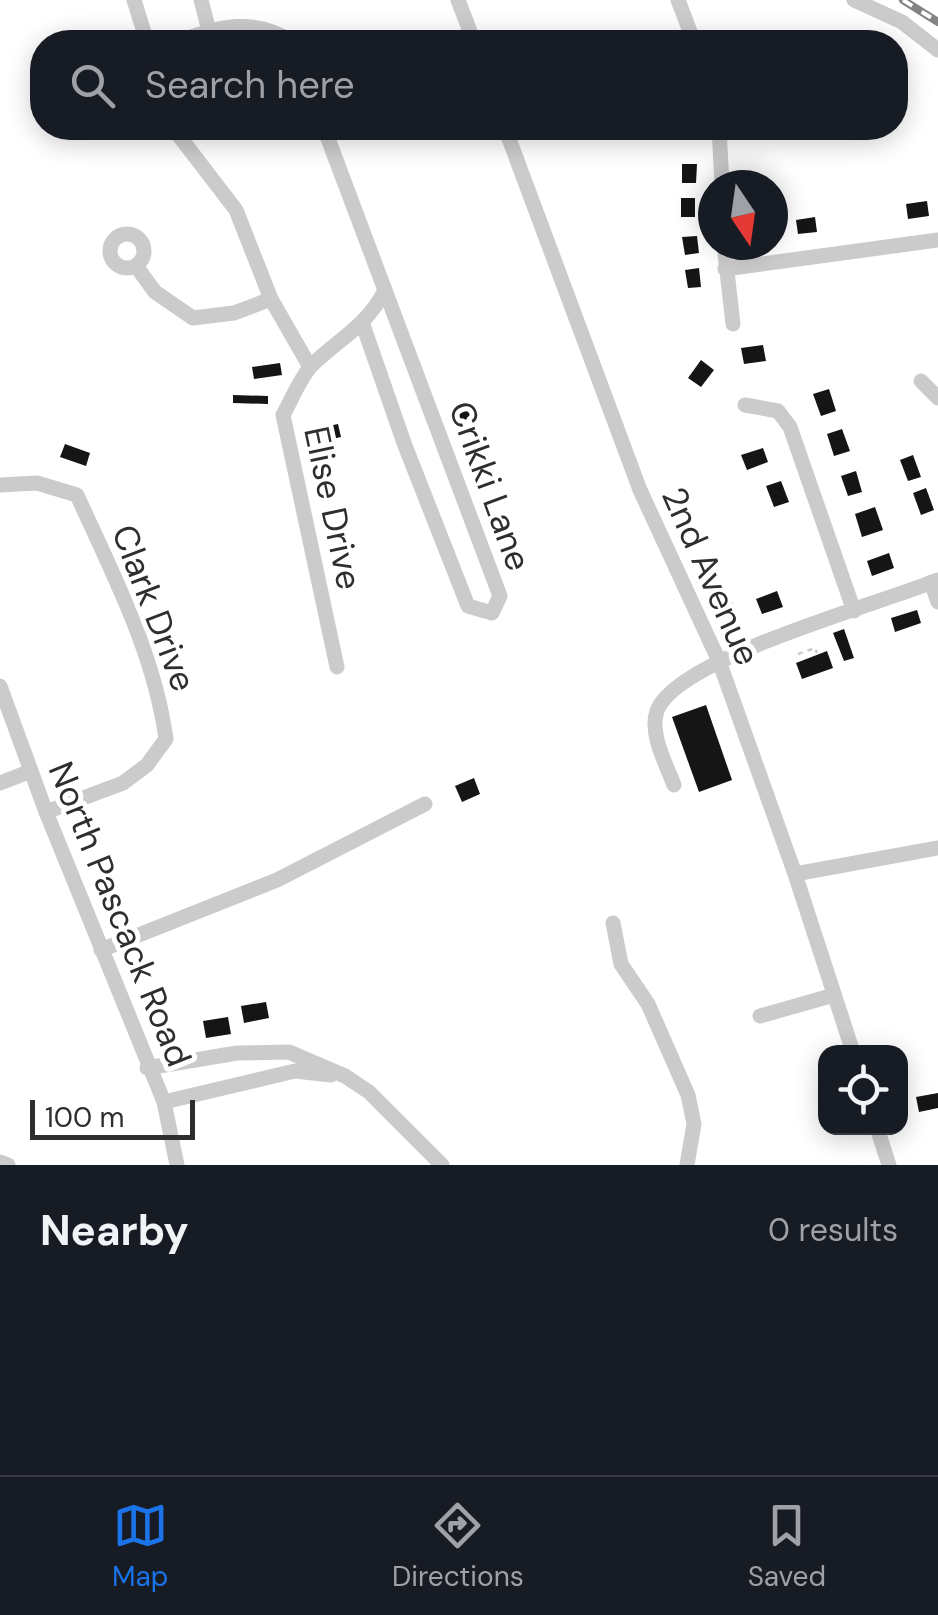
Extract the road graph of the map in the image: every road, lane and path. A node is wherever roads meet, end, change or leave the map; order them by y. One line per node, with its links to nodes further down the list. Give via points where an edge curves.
1 (134, 0): 6 (street)
2 (201, 0): 7 (street)
3 (458, 0): 10 (street)
4 (678, 0): 11 (street)
5 (854, 0): 12 (street, via 902,22)
6 (143, 30)
7 (209, 30)
8 (216, 30): 9 (street)
9 (273, 30)
10 (469, 30)
11 (689, 30)
12 (938, 50)
13 (182, 140): 23 (street, via 236,210)
14 (329, 140): 22 (street, Crikki Lane)
15 (509, 140): 36 (street, 2nd Avenue, via 640,490)
16 (720, 140): 17 (street)
17 (721, 170)
18 (938, 240): 21 (street)
19 (725, 260): 21 (street)
20 (136, 266): 23 (street, via 155,292 193,318 234,314)
21 (725, 268): 25 (street)
22 (386, 290): 24 (street, Elise Drive); 24 (street, Crikki Lane, via 500,596 492,613 468,606)
23 (271, 298): 26 (street)
24 (362, 322): 26 (street, Elise Drive)
25 (733, 324)
26 (310, 367): 37 (street, Elise Drive, via 283,415)
27 (921, 382): 28 (street)
28 (938, 398)
29 (746, 405): 33 (street, via 778,410 790,427)
30 (0, 485): 43 (street, Clark Drive, via 36,483 77,495 160,694 166,739 147,765 123,782)
31 (935, 581): 32 (street); 33 (street)
32 (938, 602)
33 (854, 611): 36 (street)
34 (817, 653): 35 (path, via 815,648)
35 (798, 654)
36 (719, 661): 41 (street, via 657,710 655,728); 45 (street, 2nd Avenue)
37 (337, 667)
38 (0, 686): 39 (street, North Pascack Road)
39 (31, 771): 40 (street); 43 (street, North Pascack Road)
40 (0, 784)
41 (674, 785)
42 (424, 804): 47 (street, via 277,880)
43 (46, 812): 47 (street, North Pascack Road)
44 (938, 848): 45 (street)
45 (795, 874): 48 (street, 2nd Avenue)
46 (613, 922): 59 (street, via 621,964 648,1004 688,1095 694,1124)
47 (101, 950): 51 (street, North Pascack Road)
48 (834, 995): 49 (street); 50 (street, 2nd Avenue)
49 (760, 1016)
50 (850, 1045)
51 (147, 1068): 52 (street, via 237,1052 289,1052); 53 (street, North Pascack Road)
52 (345, 1076): 53 (street, via 295,1071); 58 (street)
53 (164, 1102): 57 (street, North Pascack Road)
54 (879, 1135): 60 (street)
55 (0, 1162): 56 (street)
56 (8, 1165)
57 (177, 1165)
58 (442, 1165)
59 (687, 1165)
60 (889, 1165)

